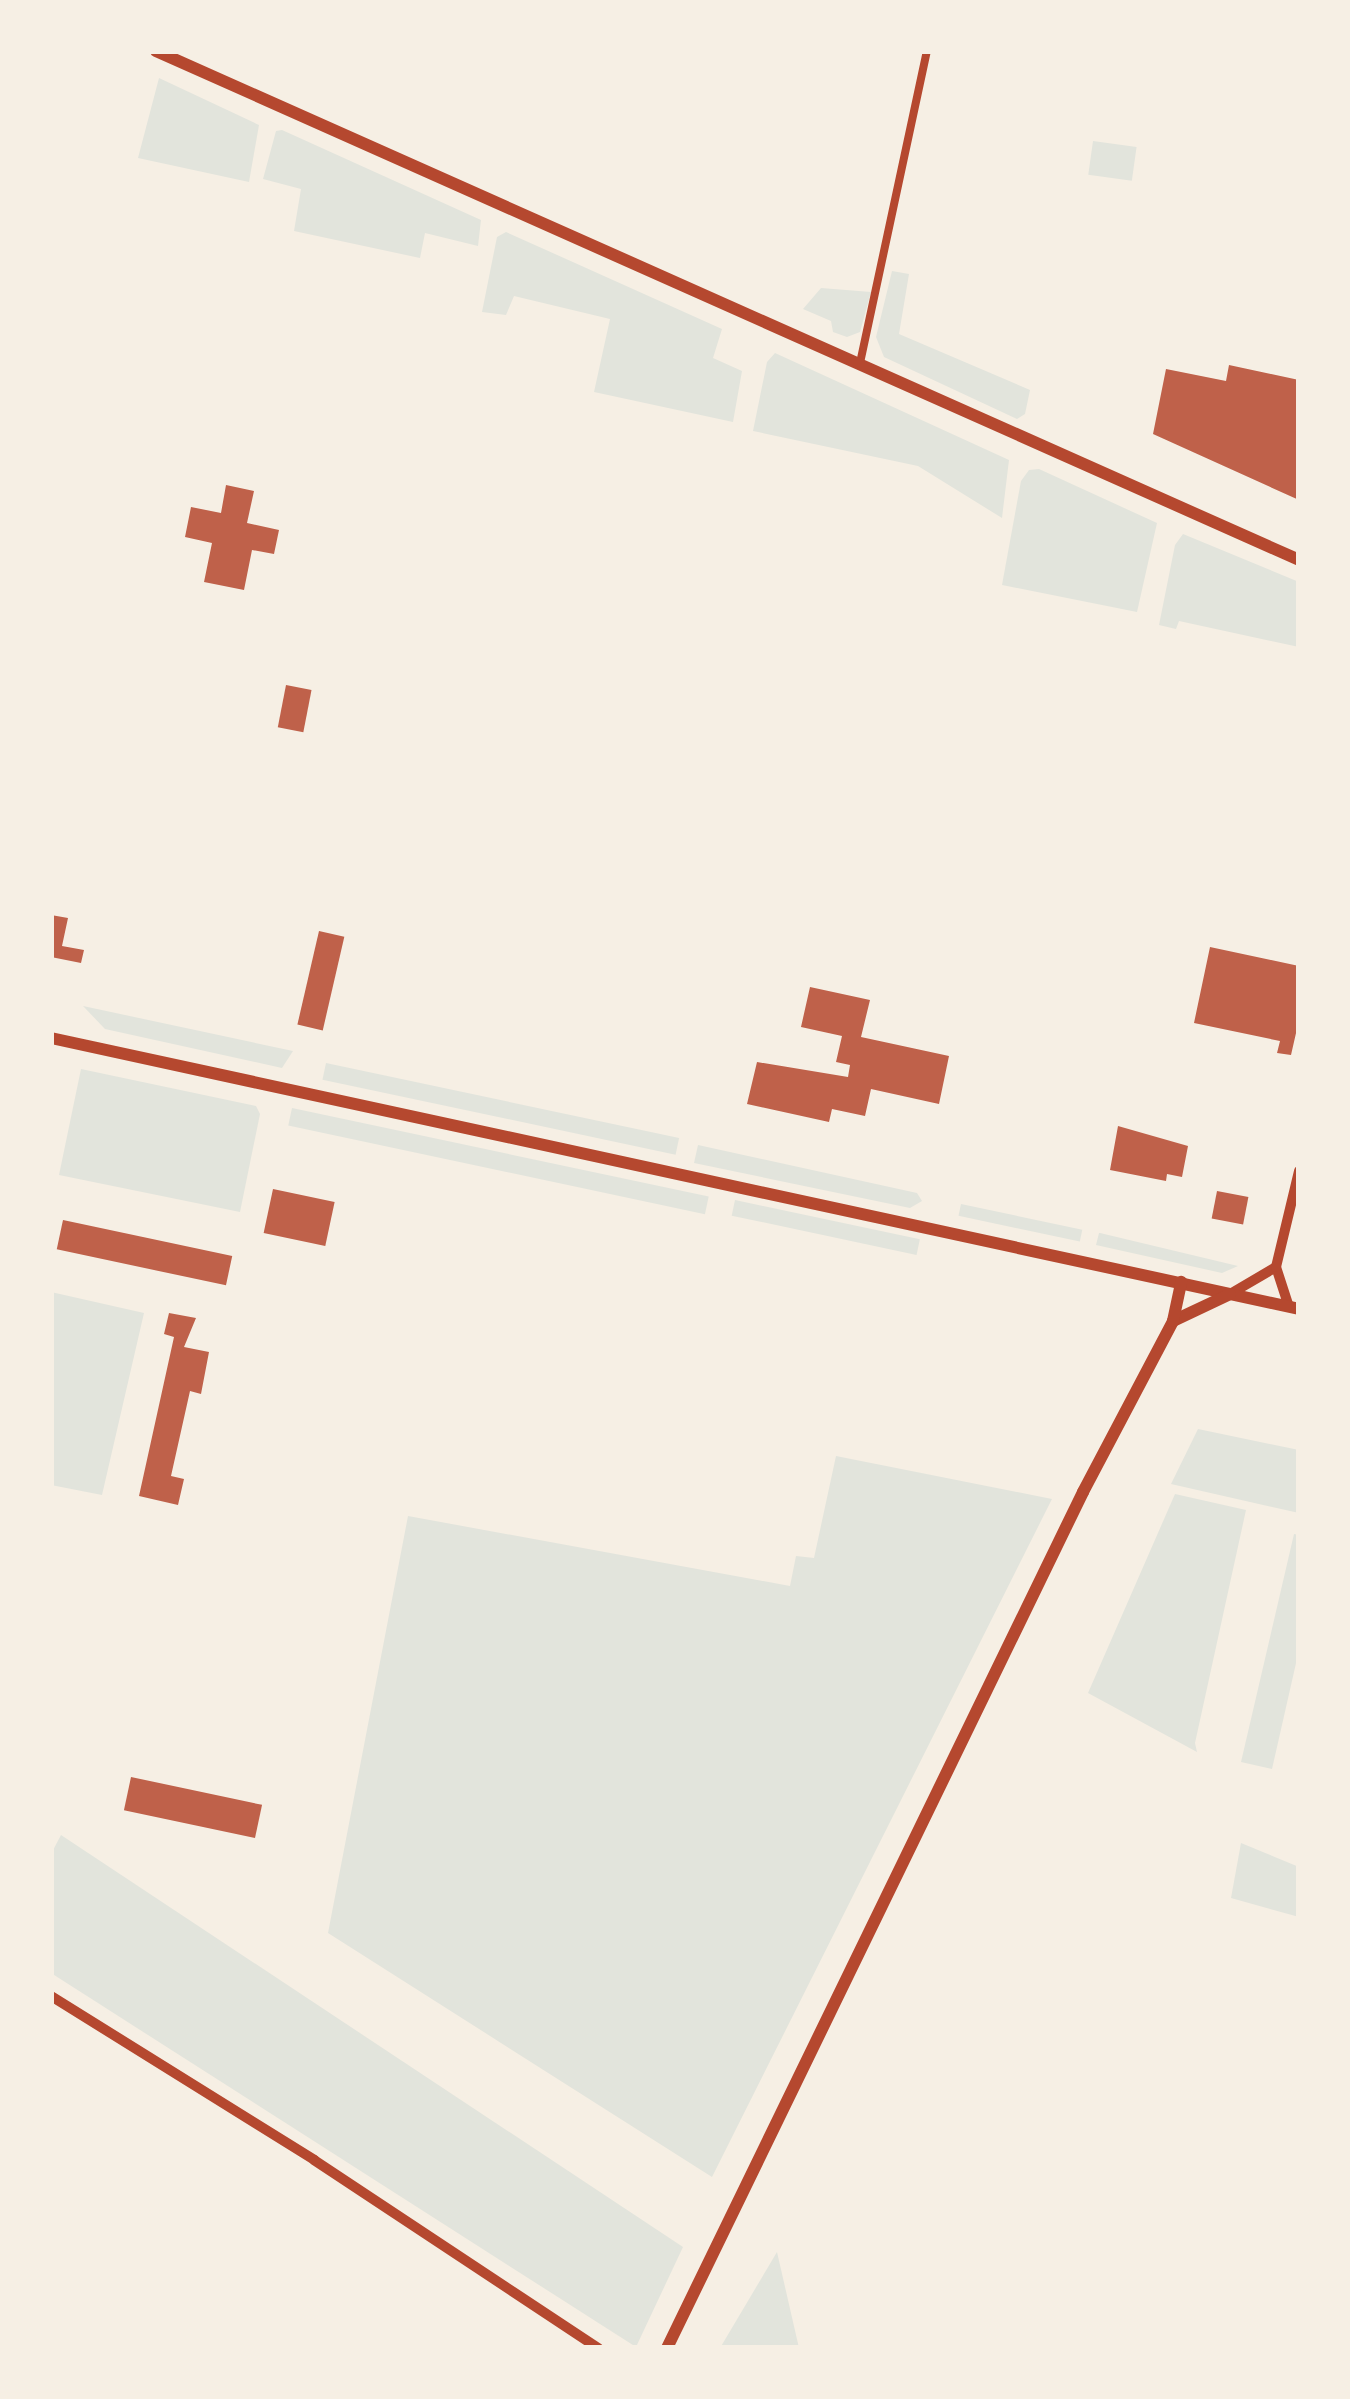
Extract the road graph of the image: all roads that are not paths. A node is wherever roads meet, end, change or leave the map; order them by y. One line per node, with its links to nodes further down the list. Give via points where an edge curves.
1 (156, 51): 3 (main road)
2 (927, 51): 3 (street)
3 (860, 363): 4 (main road)
4 (1299, 560)
5 (51, 1038): 8 (main road)
6 (1299, 1171): 7 (street)
7 (1276, 1268): 9 (street); 10 (street)
8 (1181, 1282): 9 (main road); 11 (main road)
9 (1230, 1294): 10 (main road); 11 (main road)
10 (1294, 1308)
11 (1173, 1321): 14 (main road)
12 (51, 1996): 13 (street)
13 (598, 2348)
14 (667, 2348)

